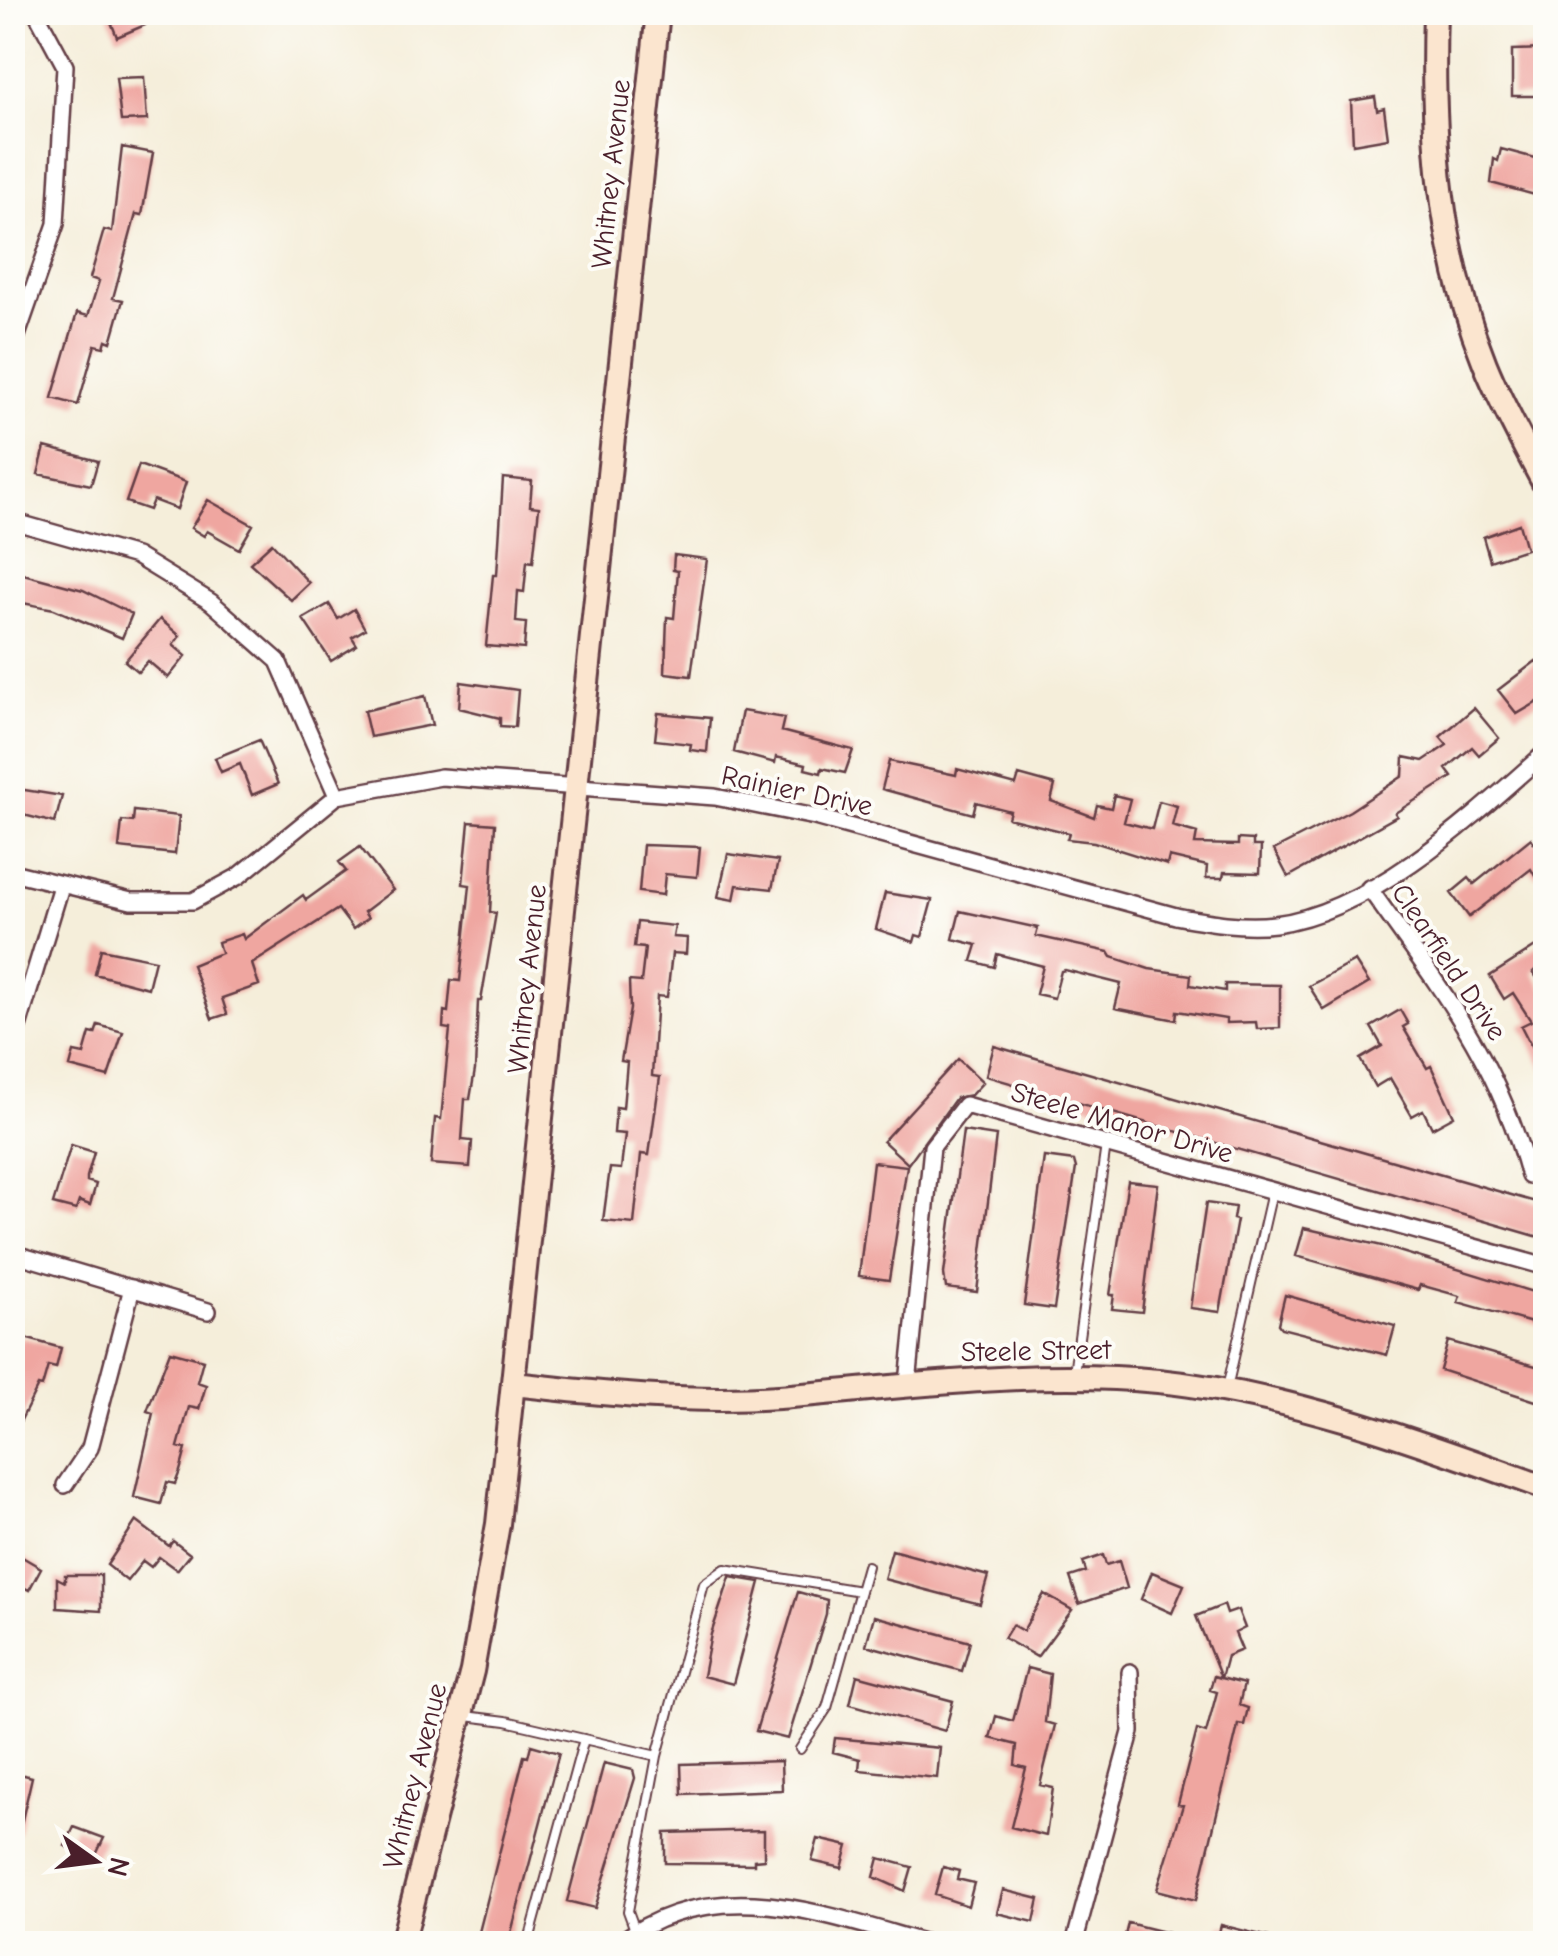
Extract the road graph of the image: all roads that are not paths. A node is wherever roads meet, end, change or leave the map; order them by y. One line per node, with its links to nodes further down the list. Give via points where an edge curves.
1 (36, 12): 4 (street, via 65,66 56,224)
2 (658, 12): 8 (main road, Whitney Avenue)
3 (1434, 12): 5 (main road, via 1434,154 1451,254 1485,365)
4 (12, 350)
5 (1546, 487)
6 (12, 520): 9 (street, via 136,556 211,602 278,660)
7 (1546, 752): 12 (street, Rainier Drive, via 1450,835)
8 (578, 784): 9 (street, Rainier Drive, via 442,777); 12 (street, Rainier Drive, via 714,797 816,817 1228,925 1276,924); 23 (main road, Whitney Avenue)
9 (338, 796): 11 (street, Rainier Drive, via 239,876 194,902 131,901)
10 (12, 872): 11 (street, Rainier Drive)
11 (62, 886): 13 (street)
12 (1369, 888): 15 (street, Clearfield Drive, via 1473,1036 1512,1114)
13 (12, 1047)
14 (1106, 1144): 16 (street, Steele Manor Drive); 21 (lane); 22 (street, Steele Manor Drive, via 965,1105 932,1147)
15 (1530, 1176)
16 (1272, 1191): 18 (street, Steele Manor Drive); 24 (lane)
17 (12, 1254): 19 (street)
18 (1546, 1267)
19 (132, 1288): 20 (street); 25 (street, via 90,1448)
20 (208, 1311)
21 (1074, 1377): 22 (main road, Steele Street); 24 (main road, Steele Street)
22 (908, 1383): 23 (main road, Steele Street, via 694,1399)
23 (514, 1384): 30 (main road, Whitney Avenue, via 498,1524)
24 (1226, 1392): 26 (main road, Steele Street, via 1427,1446)
25 (65, 1485)
26 (1546, 1488)
27 (867, 1566): 28 (lane)
28 (860, 1591): 32 (lane, via 827,1708); 33 (lane, via 725,1569 704,1584)
29 (1130, 1672): 39 (street, via 1131,1732)
30 (461, 1716): 31 (lane); 35 (main road, Whitney Avenue)
31 (584, 1739): 33 (lane); 36 (lane)
32 (800, 1749)
33 (656, 1756): 34 (lane, via 628,1911)
34 (635, 1930): 37 (street); 38 (street, via 694,1907 744,1901 787,1904)
35 (402, 1944)
36 (528, 1944)
37 (618, 1944)
38 (930, 1944)
39 (1074, 1944)

